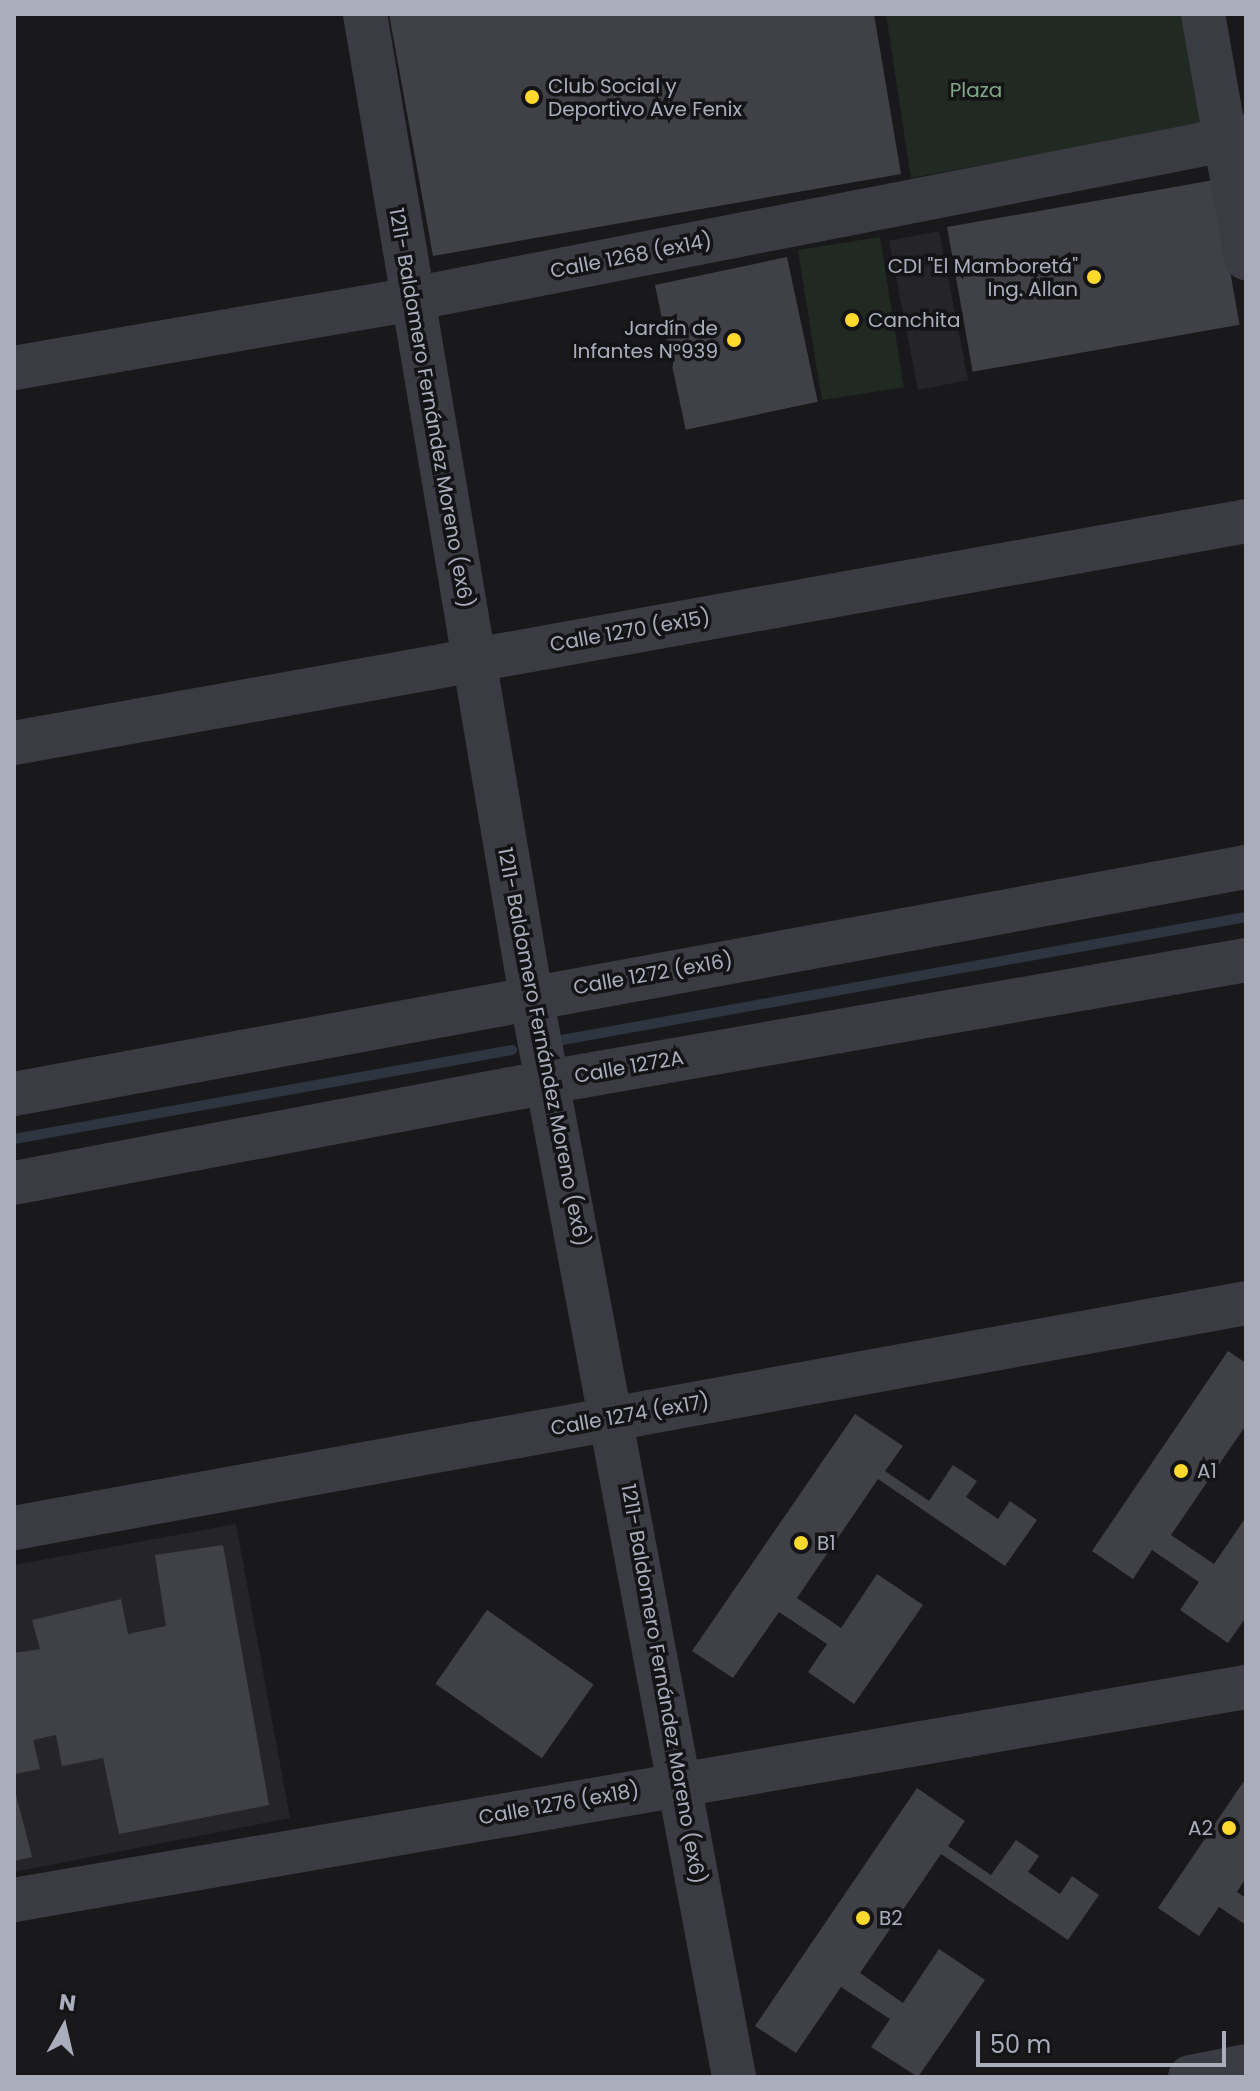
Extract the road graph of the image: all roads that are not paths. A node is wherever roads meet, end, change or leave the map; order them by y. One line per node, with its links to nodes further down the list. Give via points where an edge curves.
1 (365, 14): 5 (street, 1211- Baldomero Fernández Moreno (ex6))
2 (1203, 14): 3 (street)
3 (1236, 138): 4 (street); 5 (street, Calle 1268 (ex14))
4 (1246, 258)
5 (412, 299): 6 (street, Calle 1268 (ex14)); 8 (street, 1211- Baldomero Fernández Moreno (ex6))
6 (14, 368)
7 (1246, 521): 8 (street, Calle 1270 (ex15))
8 (474, 659): 9 (street, Calle 1270 (ex15)); 12 (street, 1211- Baldomero Fernández Moreno (ex6))
9 (14, 743)
10 (1246, 867): 12 (street, Calle 1272 (ex16))
11 (1246, 960): 13 (street, Calle 1272A)
12 (531, 996): 13 (street, 1211- Baldomero Fernández Moreno (ex6)); 14 (street, Calle 1272 (ex16))
13 (548, 1082): 15 (street, Calle 1272A); 17 (street, 1211- Baldomero Fernández Moreno (ex6))
14 (14, 1094)
15 (14, 1183)
16 (1246, 1303): 17 (street, Calle 1274 (ex17))
17 (614, 1418): 18 (street, Calle 1274 (ex17)); 20 (street, 1211- Baldomero Fernández Moreno (ex6))
18 (14, 1528)
19 (1246, 1687): 20 (street, Calle 1276 (ex18))
20 (681, 1783): 21 (street, Calle 1276 (ex18)); 23 (street, 1211- Baldomero Fernández Moreno (ex6))
21 (14, 1900)
22 (1246, 2066): 24 (street)
23 (734, 2077)
24 (1190, 2077)

